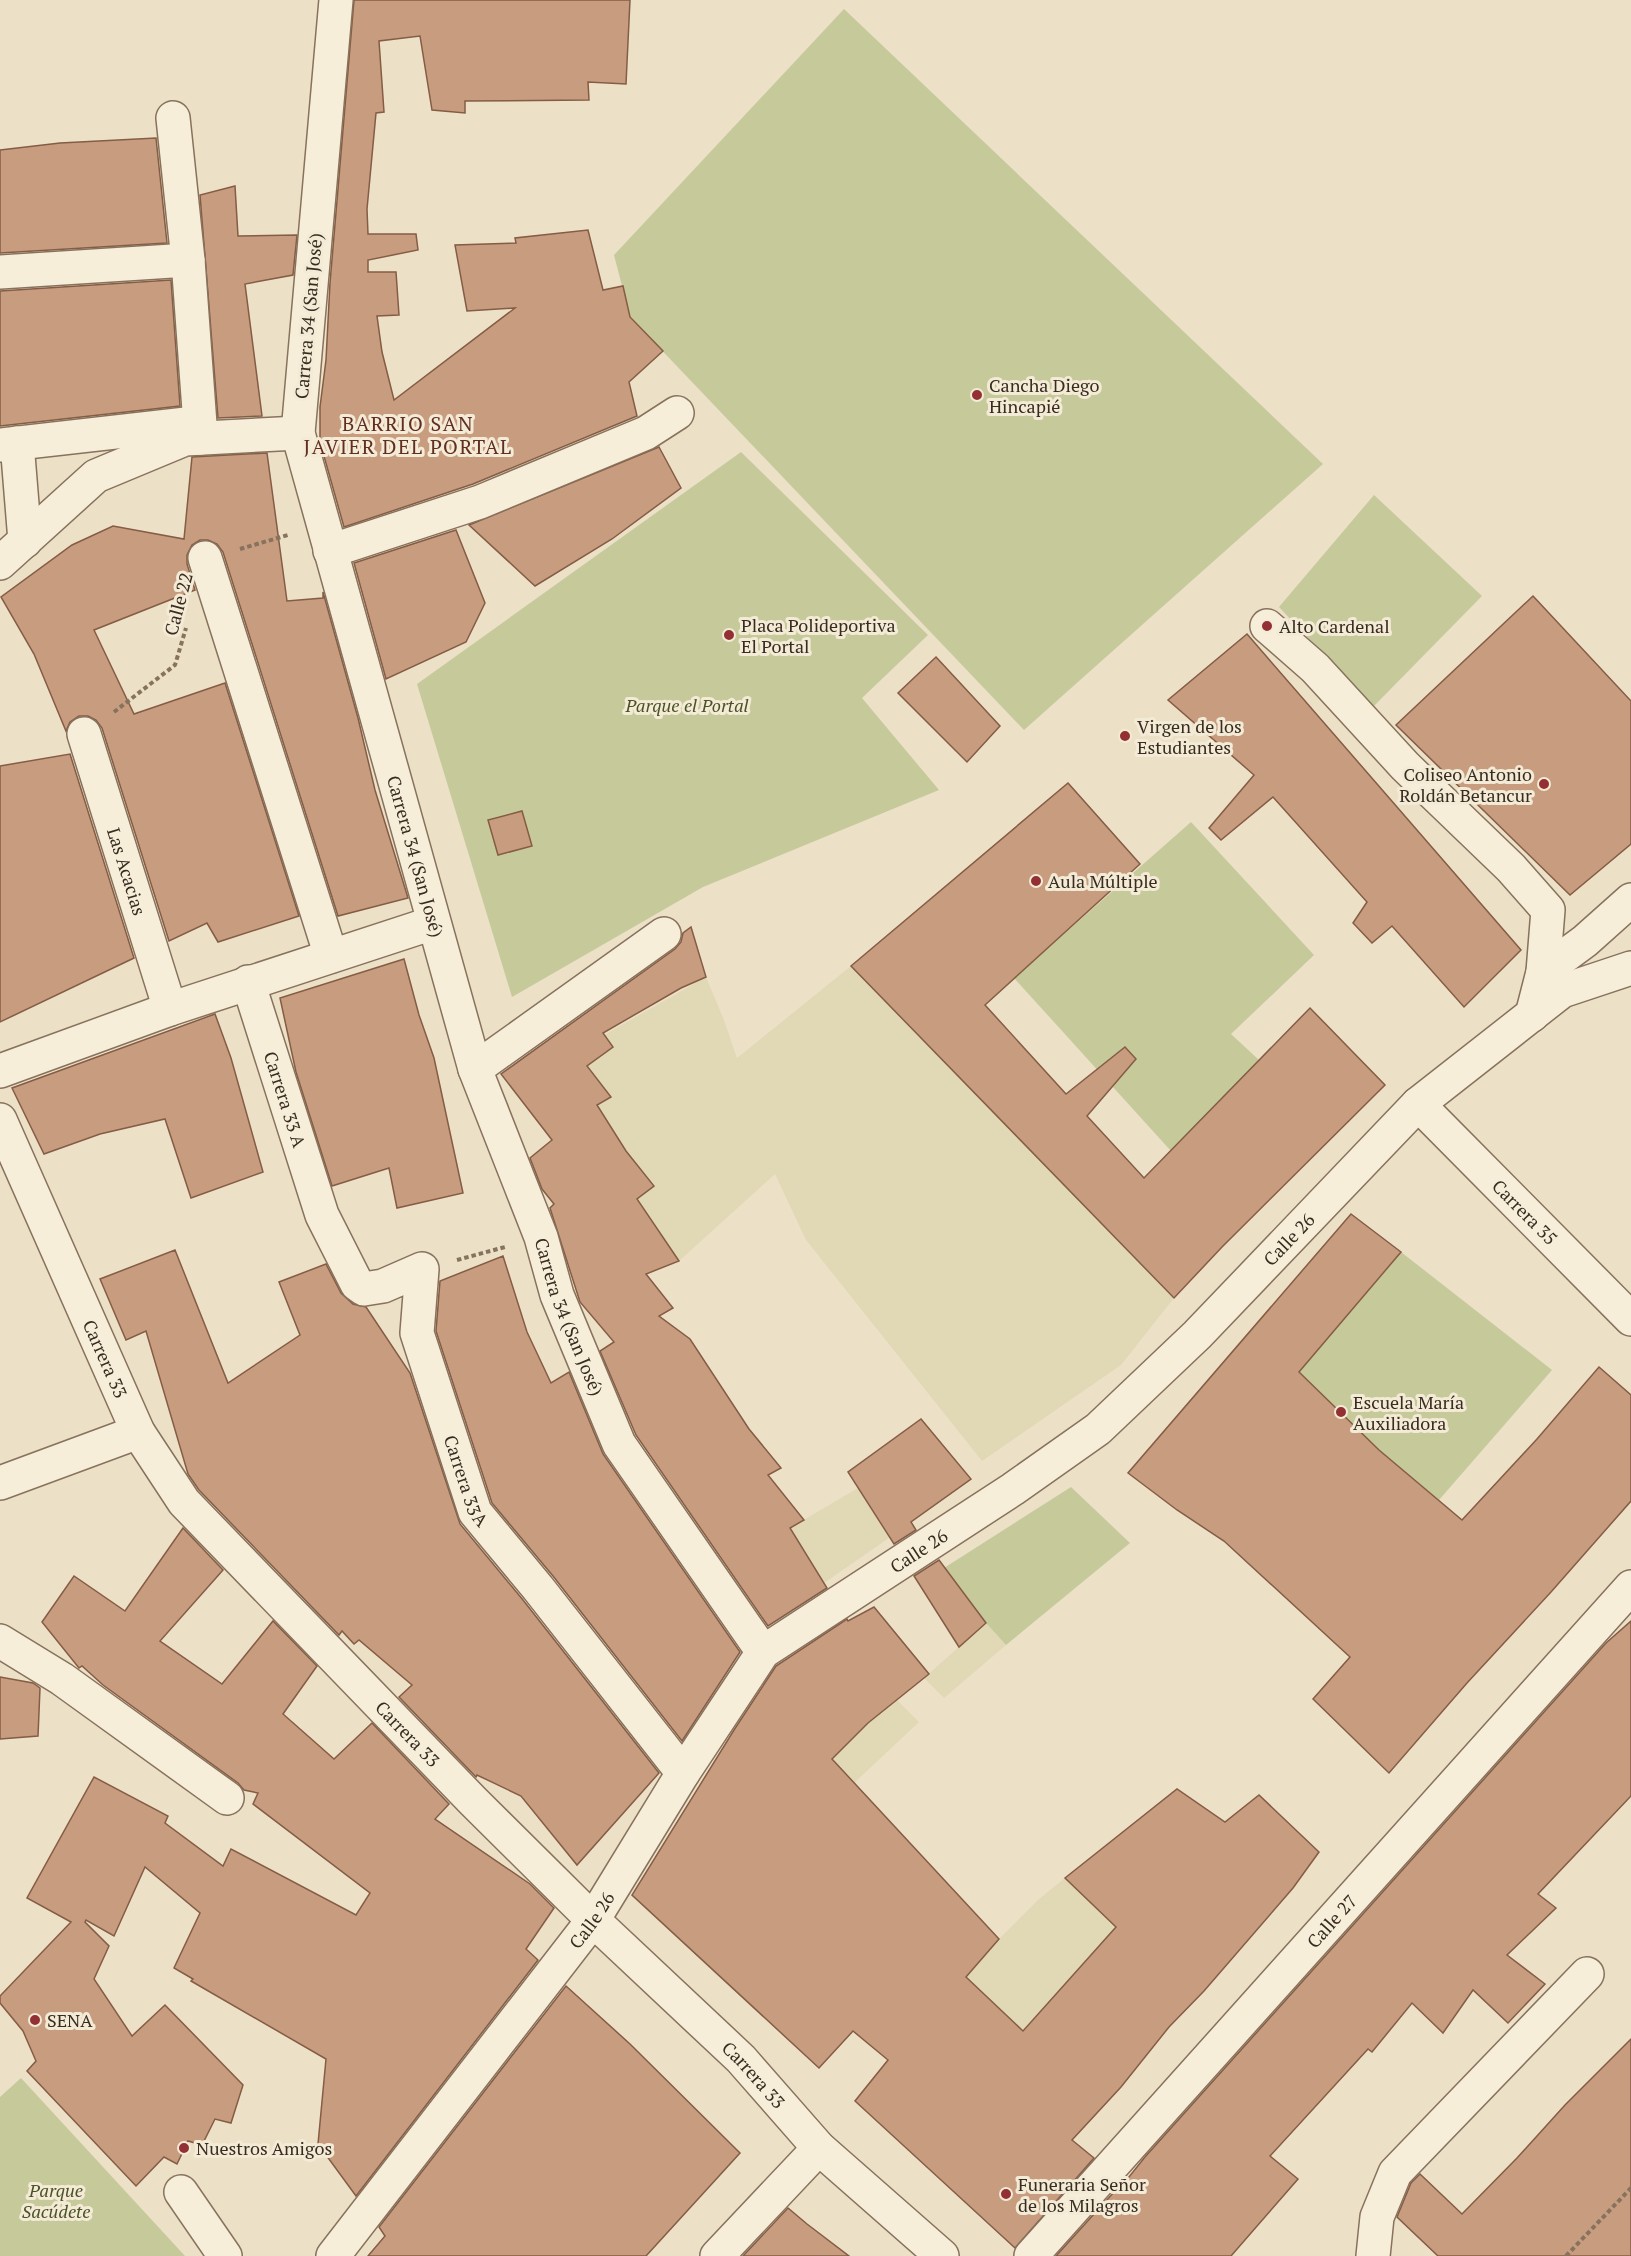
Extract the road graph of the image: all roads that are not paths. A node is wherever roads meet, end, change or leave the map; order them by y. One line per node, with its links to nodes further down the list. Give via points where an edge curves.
1 (336, 0): 7 (street, Carrera 34 (San José))
2 (173, 118): 3 (street)
3 (188, 260): 4 (street); 6 (street)
4 (0, 272)
5 (677, 413): 9 (street, via 646,433 480,502)
6 (200, 430): 7 (street); 8 (street); 10 (street, via 96,476)
7 (298, 433): 9 (street, Carrera 34 (San José))
8 (8, 444): 10 (street)
9 (327, 539): 16 (street, Carrera 34 (San José))
10 (25, 541): 12 (street)
11 (205, 558): 18 (street)
12 (0, 563)
13 (1267, 626): 20 (street, via 1315,668 1405,766 1511,868 1548,910)
14 (84, 734): 22 (street, Las Acacias)
15 (1631, 900): 20 (street)
16 (433, 923): 18 (street); 24 (street, Carrera 34 (San José))
17 (664, 934): 24 (street)
18 (331, 956): 21 (street)
19 (1631, 968): 23 (street, Calle 26, via 1562,991)
20 (1544, 972): 23 (street)
21 (248, 982): 22 (street); 28 (street, Carrera 33 A, via 322,1215 357,1284 364,1289 383,1286)
22 (170, 1009): 25 (street)
23 (1532, 1015): 26 (street, Calle 26)
24 (475, 1070): 34 (street, Carrera 34 (San José), via 540,1238 557,1295 619,1444)
25 (0, 1071)
26 (1418, 1104): 29 (street, Carrera 35); 34 (street, Calle 26, via 1197,1335 1098,1429)
27 (0, 1120): 30 (street, Carrera 33)
28 (422, 1269): 35 (street, Carrera 33A, via 417,1333 475,1512)
29 (1631, 1319)
30 (138, 1432): 31 (street); 37 (street, Carrera 33, via 184,1502)
31 (0, 1483)
32 (1631, 1587): 45 (street, Calle 27)
33 (0, 1641): 36 (street, via 62,1679)
34 (764, 1652): 35 (street, Calle 26)
35 (683, 1773): 37 (street, Calle 26)
36 (227, 1798)
37 (592, 1920): 39 (street, Carrera 33, via 741,2059); 42 (street, Calle 26)
38 (1587, 1974): 46 (street, via 1395,2173 1377,2217)
39 (819, 2148): 43 (street); 44 (street, Carrera 33)
40 (181, 2192): 41 (street)
41 (225, 2256)
42 (333, 2256)
43 (717, 2256)
44 (942, 2256)
45 (1031, 2256)
46 (1373, 2256)

